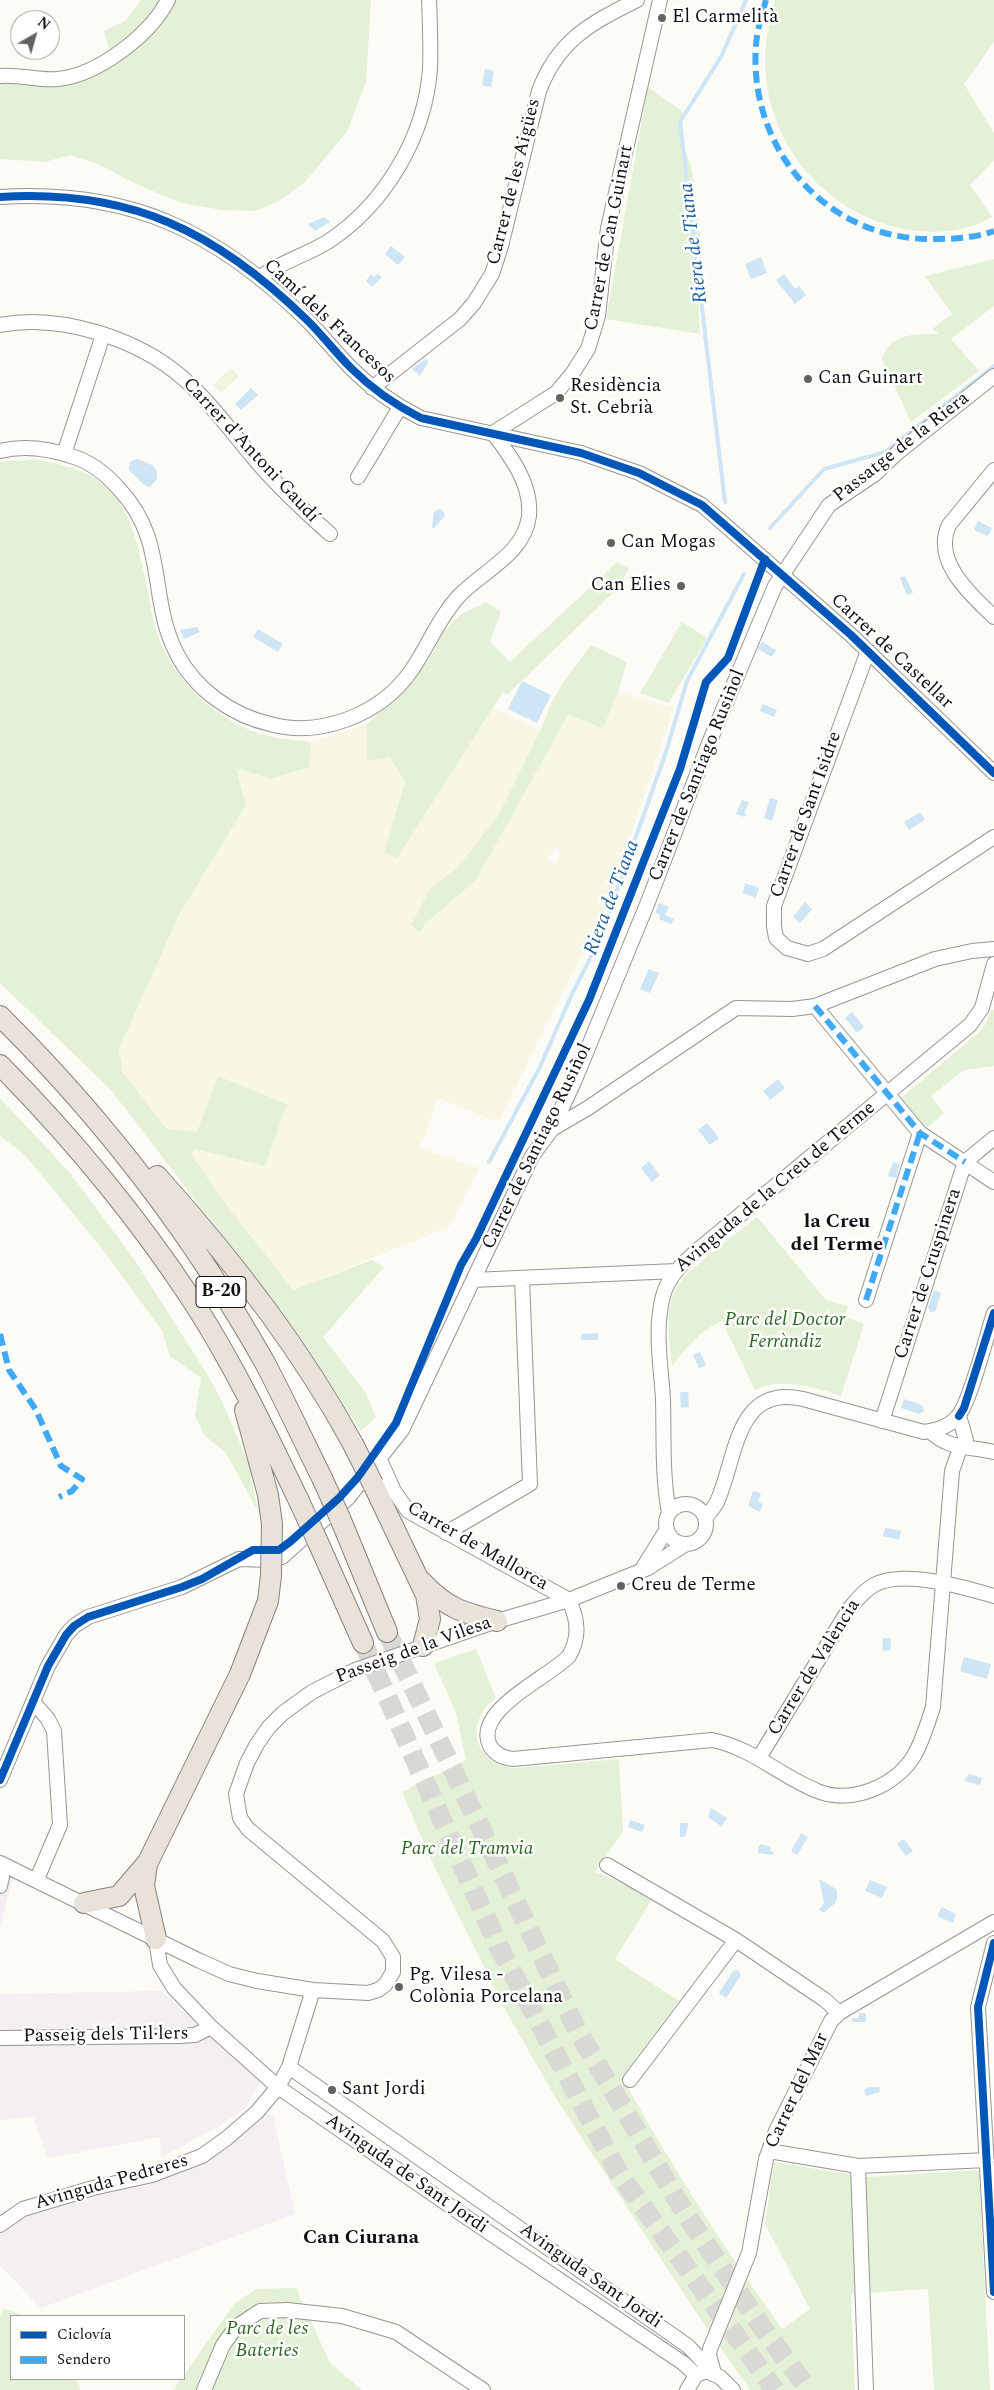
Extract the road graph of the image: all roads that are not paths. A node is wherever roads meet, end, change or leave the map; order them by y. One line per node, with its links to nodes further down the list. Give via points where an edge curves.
1 (168, 0): 5 (street, via 144,34 100,63 73,76 57,79)
2 (429, 0): 7 (street, via 430,70 424,104 396,171 352,224 315,250)
3 (637, 0): 11 (street, Carrer de les Aigües, via 577,34 544,77 501,246 492,274 474,302 446,332)
4 (660, 0): 14 (street, Carrer de Can Guinart, via 608,228 598,316 588,349 556,393)
5 (0, 76)
6 (0, 197): 7 (street, Camí dels Francesos, via 30,195 79,199 135,209 216,246)
7 (258, 278): 11 (street, Camí dels Francesos, via 320,332 350,368)
8 (0, 325): 9 (street, Carrer d'Antoni Gaudí, via 61,323)
9 (103, 335): 16 (street); 20 (street, Carrer d'Antoni Gaudí, via 160,362 183,378 219,414 272,478)
10 (994, 376): 22 (street, Passatge de la Riera, via 875,474 829,505)
11 (372, 388): 12 (street, Camí dels Francesos)
12 (400, 407): 13 (street, Camí dels Francesos, via 421,418); 19 (street)
13 (469, 430): 14 (street, Camí dels Francesos); 17 (street)
14 (493, 433): 17 (street); 21 (street, Camí dels Francesos, via 581,452 639,473 708,509)
15 (0, 451): 16 (street, via 24,447)
16 (64, 454): 17 (street, via 86,461 100,471 140,515 150,541 169,638 189,674 232,710 272,725 300,727 342,721 368,710 390,694 410,672 454,601 516,547 529,517 529,496)
17 (513, 463)
18 (994, 470): 23 (street, via 949,525 944,549 954,572)
19 (358, 477)
20 (330, 534)
21 (763, 557): 22 (street, Carrer de Castellar)
22 (784, 575): 24 (street, Carrer de Castellar); 34 (street, Carrer de Santiago Rusiñol, via 775,586 709,743 644,911)
23 (994, 617)
24 (868, 651): 25 (street, Carrer de Castellar); 26 (street, Carrer de Sant Isidre, via 774,906 776,938 787,948 808,954 823,949)
25 (994, 774)
26 (994, 838)
27 (994, 949): 29 (street, via 935,959)
28 (994, 964): 32 (street, Avinguda de la Creu de Terme, via 982,1008 970,1025)
29 (815, 1006): 32 (street); 34 (street, via 736,1008)
30 (0, 1016): 33 (highway, B-20)
31 (0, 1065): 44 (highway, B-20, via 52,1118 132,1215 193,1302)
32 (887, 1095): 35 (street); 39 (street, Avinguda de la Creu de Terme)
33 (97, 1120): 60 (highway, B-20, bridge, via 153,1172 248,1284 316,1380 353,1444); 65 (highway, B-20, bridge, via 135,1166 204,1264 265,1364 322,1478)
34 (552, 1129): 41 (street, Carrer de Santiago Rusiñol, via 532,1156)
35 (920, 1133): 37 (street); 42 (street)
36 (994, 1138): 37 (street)
37 (965, 1162): 38 (street); 46 (street, Carrer de Cruspinera)
38 (994, 1182)
39 (676, 1271): 40 (street); 51 (street, Avinguda de la Creu de Terme, via 663,1296 658,1334)
40 (522, 1278): 41 (street); 57 (street, via 530,1484)
41 (473, 1280): 50 (street, Carrer de Santiago Rusiñol, via 402,1430)
42 (866, 1300)
43 (994, 1314): 45 (street, via 964,1408)
44 (233, 1370): 66 (highway, B-20, bridge, via 300,1501); 71 (highway, bridge, via 268,1495 272,1524 268,1600 240,1674)
45 (954, 1420): 47 (street); 48 (street)
46 (882, 1421): 47 (street); 52 (street, via 787,1395 760,1403 747,1419)
47 (930, 1431): 48 (street, via 943,1442)
48 (967, 1445): 49 (street); 61 (street, via 952,1471)
49 (994, 1452)
50 (380, 1460): 57 (street, Carrer de Mallorca, via 394,1491 408,1511); 68 (street, Carrer de Santiago Rusiñol, via 348,1498 282,1557 239,1559 182,1587 88,1617 74,1626 48,1666)
51 (665, 1487): 53 (street); 54 (street, Avinguda de la Creu de Terme)
52 (721, 1490): 53 (street); 55 (street, via 716,1504)
53 (689, 1505): 54 (street, via 672,1509); 55 (street)
54 (669, 1514): 56 (street)
55 (705, 1518): 58 (street, via 702,1536)
56 (667, 1529): 58 (street, via 674,1540); 59 (street, Passeig de la Vilesa)
57 (446, 1533): 63 (street, Carrer de Mallorca)
58 (686, 1544): 59 (street, Passeig de la Vilesa)
59 (640, 1570): 63 (street, Passeig de la Vilesa)
60 (417, 1576): 64 (highway, B-20, via 459,1612); 67 (highway, B-20, via 426,1595 430,1619)
61 (943, 1582): 62 (street, Carrer de València); 69 (street, Carrer de València, via 888,1580 862,1594 849,1609); 69 (street, via 933,1707 914,1756 896,1776 867,1793 840,1796 816,1791)
62 (994, 1596)
63 (570, 1600): 64 (street, Passeig de la Vilesa); 69 (street, via 576,1621 575,1645 569,1656 493,1717 488,1727 492,1749 507,1758 712,1740 739,1747)
64 (497, 1621): 67 (street, Passeig de la Vilesa)
65 (387, 1632)
66 (363, 1643)
67 (423, 1646): 82 (street, Passeig de la Vilesa, via 332,1681 283,1713 256,1744 236,1794 240,1818 248,1829 374,1932 389,1949 394,1964 390,1979 378,1990 368,1993)
68 (34, 1702): 70 (street); 75 (street, via 54,1731 60,1826)
69 (759, 1758)
70 (0, 1780)
71 (148, 1862): 77 (highway, via 119,1896); 79 (highway, via 144,1886)
72 (6, 1865): 75 (street)
73 (607, 1865): 80 (street)
74 (0, 1876): 76 (street)
75 (37, 1880): 77 (street)
76 (0, 1886)
77 (84, 1903): 79 (street)
78 (994, 1922): 83 (street, Carrer del Mar)
79 (156, 1939): 82 (street, via 229,1974); 84 (street, Avinguda de Sant Jordi, via 160,1965 168,1980)
80 (736, 1940): 83 (street, via 825,2000); 87 (street)
81 (994, 1943): 90 (street, via 978,2007)
82 (313, 1990): 86 (street, Avinguda Pedreres)
83 (839, 2013): 89 (street, Carrer del Mar, via 818,2046)
84 (211, 2027): 85 (street, Passeig dels Til·lers, via 195,2035 180,2036); 88 (street, Avinguda de Sant Jordi)
85 (0, 2038)
86 (289, 2067): 88 (street, Avinguda Pedreres); 94 (street, Avinguda Sant Jordi, via 688,2346)
87 (630, 2080)
88 (278, 2087): 92 (street, Avinguda Pedreres, via 256,2112 202,2156 152,2175 22,2209); 95 (street, Avinguda de Sant Jordi, via 683,2362)
89 (769, 2151): 91 (street); 94 (street, Carrer del Mar, via 749,2253 710,2349)
90 (987, 2160): 91 (street); 93 (street)
91 (858, 2166): 100 (street)
92 (0, 2225)
93 (994, 2292)
94 (714, 2373): 95 (street); 99 (street, Avinguda Sant Jordi)
95 (696, 2375): 98 (street)
96 (204, 2390): 97 (street, via 223,2344 236,2327 260,2311 287,2310 342,2316 396,2332)
97 (483, 2390)
98 (687, 2390)
99 (733, 2390)
100 (866, 2390)

